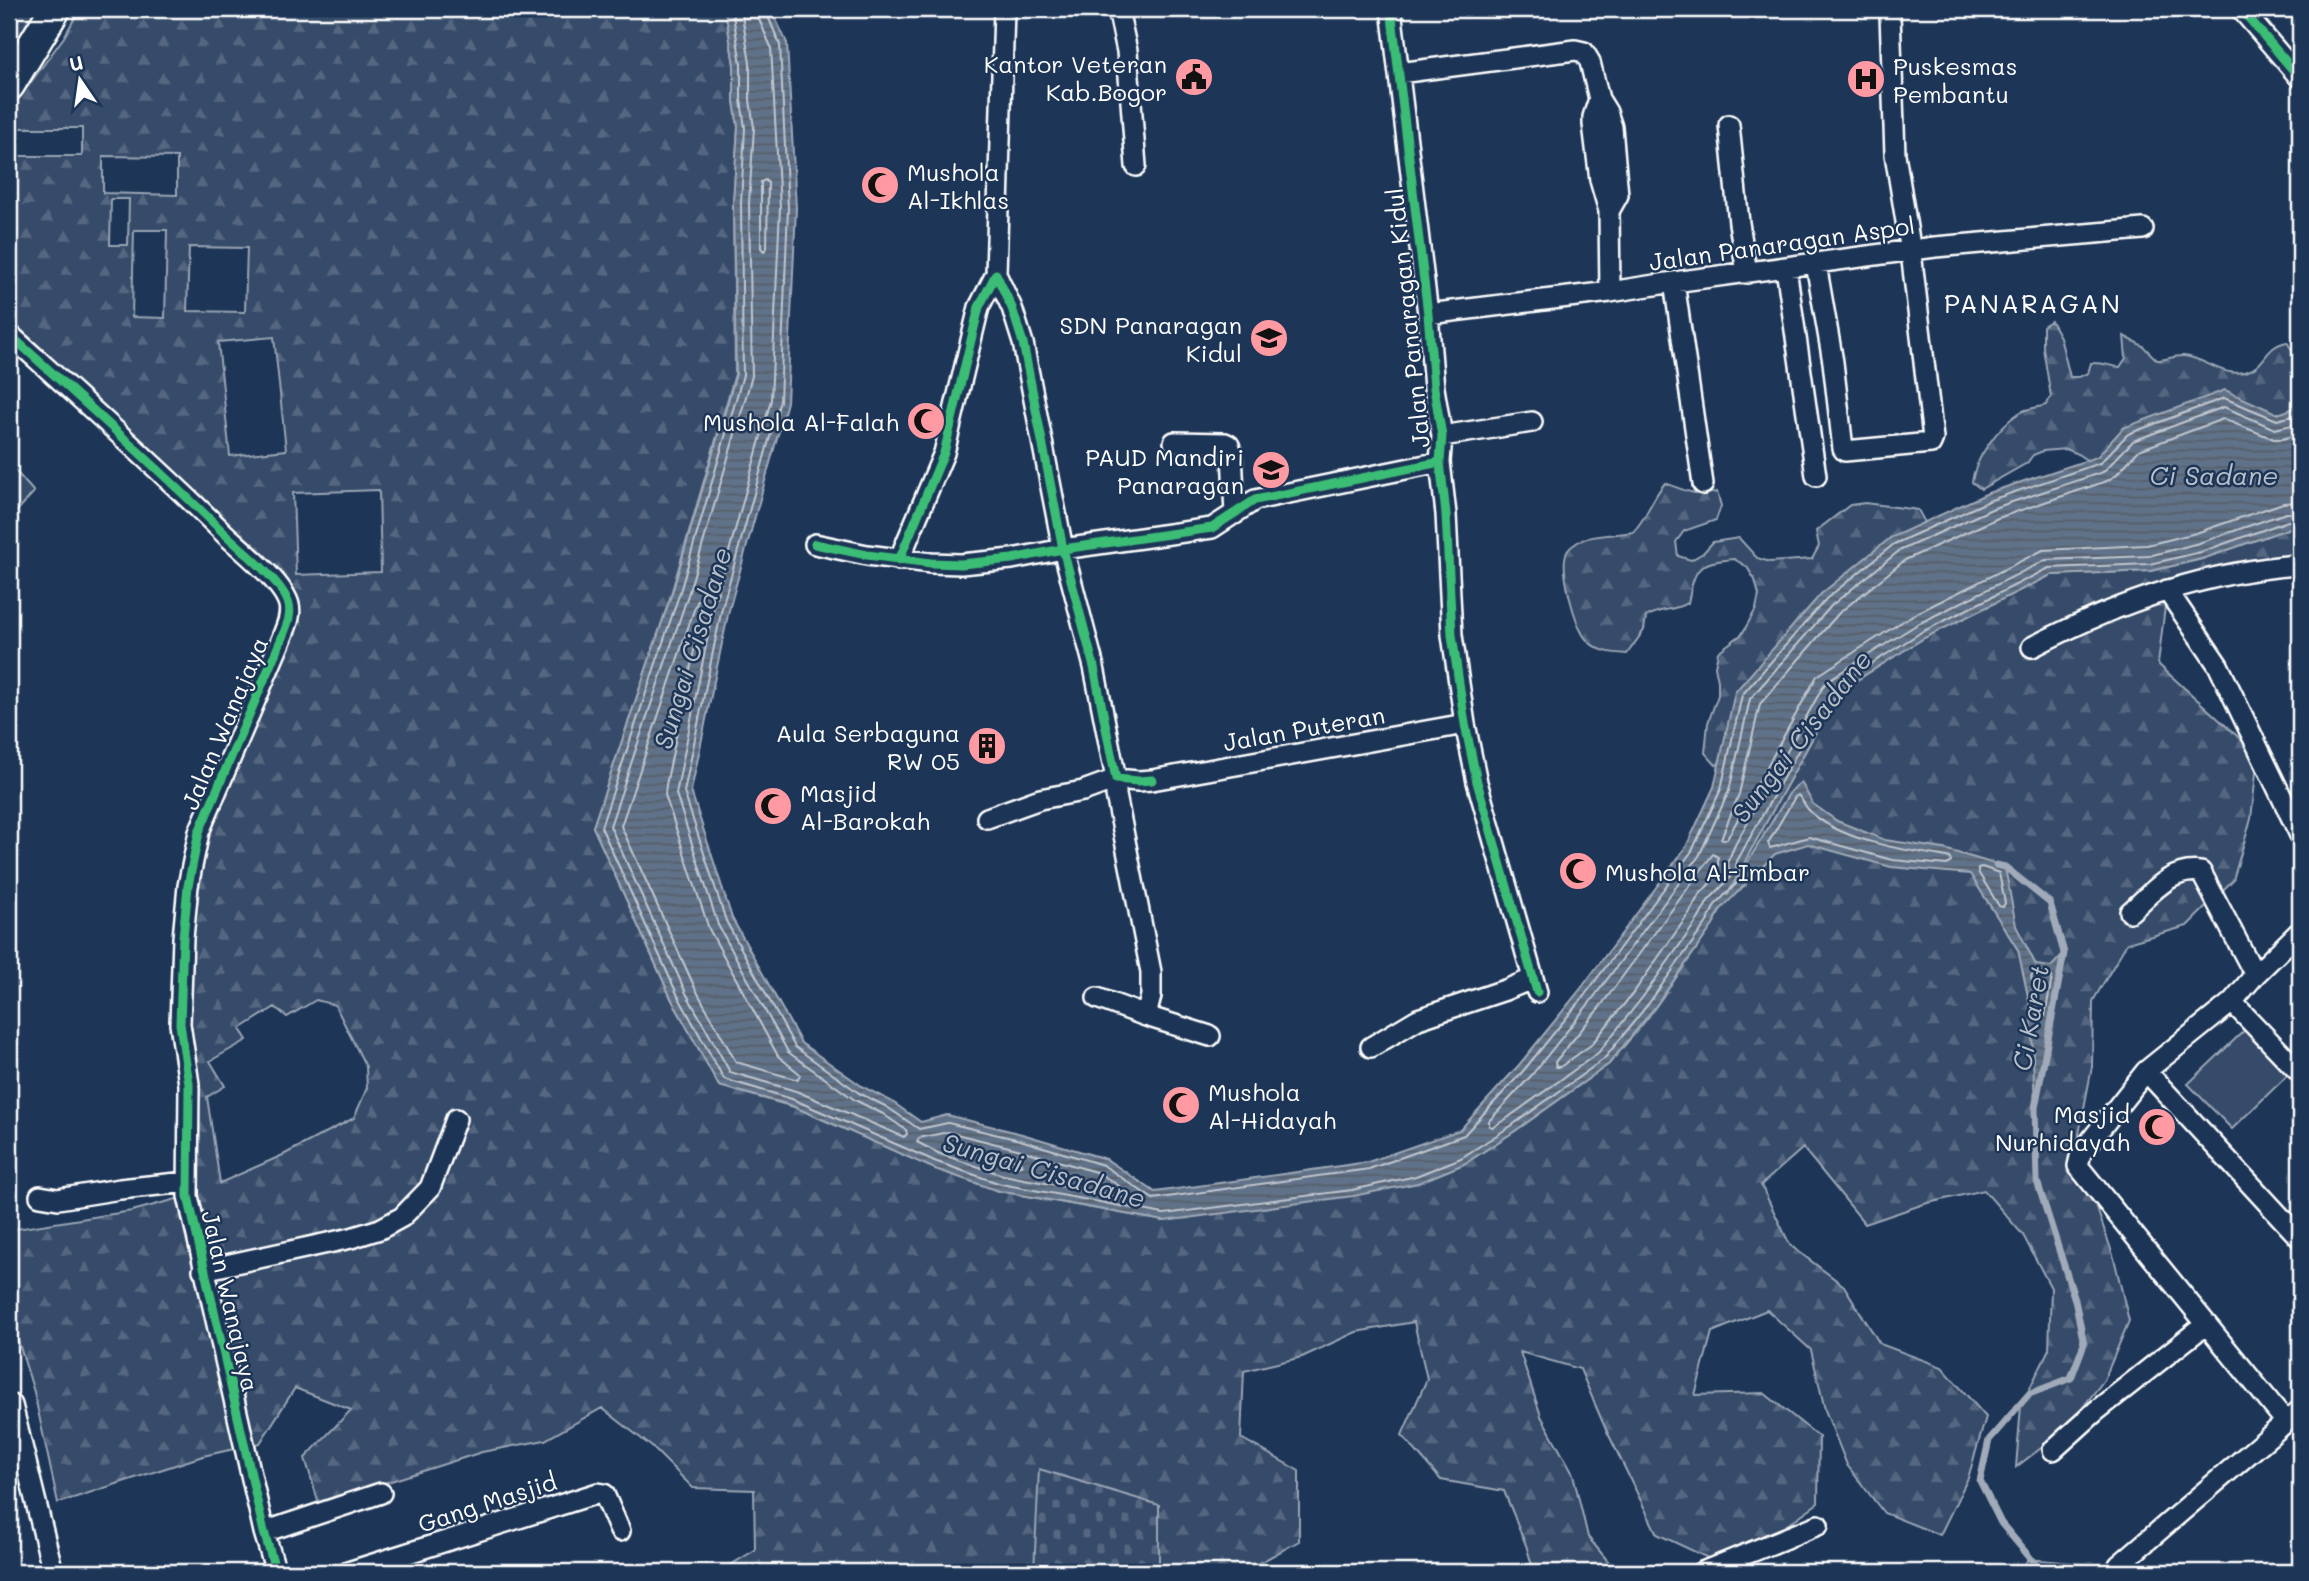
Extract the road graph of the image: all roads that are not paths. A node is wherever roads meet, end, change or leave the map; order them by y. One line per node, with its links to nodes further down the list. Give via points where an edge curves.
1 (55, 9): 9 (main road)
2 (1004, 9): 17 (street)
3 (1118, 9): 11 (street, via 1127,51)
4 (1391, 9): 7 (street, Jalan Panaragan Kidul)
5 (2241, 9): 8 (street)
6 (1890, 14): 13 (street, via 1895,154)
7 (1399, 73): 19 (street, via 1584,52 1612,127 1618,195 1609,211); 20 (street, Jalan Panaragan Kidul)
8 (2300, 78)
9 (9, 85)
10 (1729, 125): 16 (street)
11 (1136, 166)
12 (2143, 229): 13 (street, Jalan Panaragan Aspol)
13 (1910, 252): 14 (street, Jalan Panaragan Aspol); 14 (street, via 1931,443 1843,449)
14 (1816, 264): 15 (street, Jalan Panaragan Aspol)
15 (1786, 268): 16 (street, Jalan Panaragan Aspol); 26 (street)
16 (1747, 272): 18 (street, Jalan Panaragan Aspol)
17 (996, 274): 30 (street, via 1023,343); 31 (street, via 979,307 944,453)
18 (1674, 282): 19 (street, Jalan Panaragan Aspol); 27 (street)
19 (1610, 292): 20 (street, Jalan Panaragan Aspol)
20 (1428, 314): 23 (street, Jalan Panaragan Kidul)
21 (9, 334): 50 (street, Jalan Wanajaya, via 282,588 289,604 290,617 281,640 199,831 188,886 180,1024 189,1084)
22 (1532, 422): 23 (street)
23 (1442, 436): 25 (street, Jalan Panaragan Kidul)
24 (1174, 442): 28 (street, via 1228,445)
25 (1440, 462): 28 (street, via 1255,500); 35 (street, Jalan Panaragan Kidul, via 1452,635)
26 (1816, 476)
27 (1703, 484)
28 (1235, 514): 30 (street, via 1212,528)
29 (815, 544): 31 (street)
30 (1063, 549): 31 (street, via 961,564); 36 (street, via 1094,667)
31 (900, 560)
32 (2299, 569): 33 (street, via 2226,576)
33 (2167, 590): 34 (street, via 2112,609); 38 (street, via 2218,665)
34 (2032, 647)
35 (1465, 724): 36 (street, Jalan Puteran, via 1152,780); 46 (street, Jalan Panaragan Kidul, via 1534,985 1418,1019)
36 (1116, 779): 37 (street); 44 (street, via 1151,972)
37 (987, 818)
38 (2300, 835)
39 (2130, 912): 41 (street, via 2174,874 2201,872)
40 (2300, 932): 41 (street)
41 (2255, 975): 43 (street)
42 (1097, 998): 44 (street)
43 (2232, 1002): 47 (street); 48 (street)
44 (1146, 1016): 45 (street)
45 (1210, 1036)
46 (1371, 1047)
47 (2146, 1071): 52 (street); 54 (street, via 2081,1153 2078,1166)
48 (2300, 1073)
49 (456, 1119): 53 (street, via 430,1188 402,1217 351,1238)
50 (187, 1182): 51 (street, via 58,1199); 53 (street, Jalan Wanajaya)
51 (40, 1196)
52 (2300, 1238)
53 (203, 1269): 61 (street, Jalan Wanajaya)
54 (2206, 1324): 56 (street); 57 (street)
55 (12, 1405): 63 (street)
56 (2293, 1416): 62 (street)
57 (2053, 1450)
58 (381, 1493): 61 (street)
59 (1818, 1525): 66 (street)
60 (620, 1531): 65 (street, Gang Masjid, via 604,1494 597,1493)
61 (264, 1532): 64 (street, Jalan Wanajaya)
62 (2119, 1565)
63 (53, 1572)
64 (276, 1572)
65 (348, 1572)
66 (1702, 1572)

